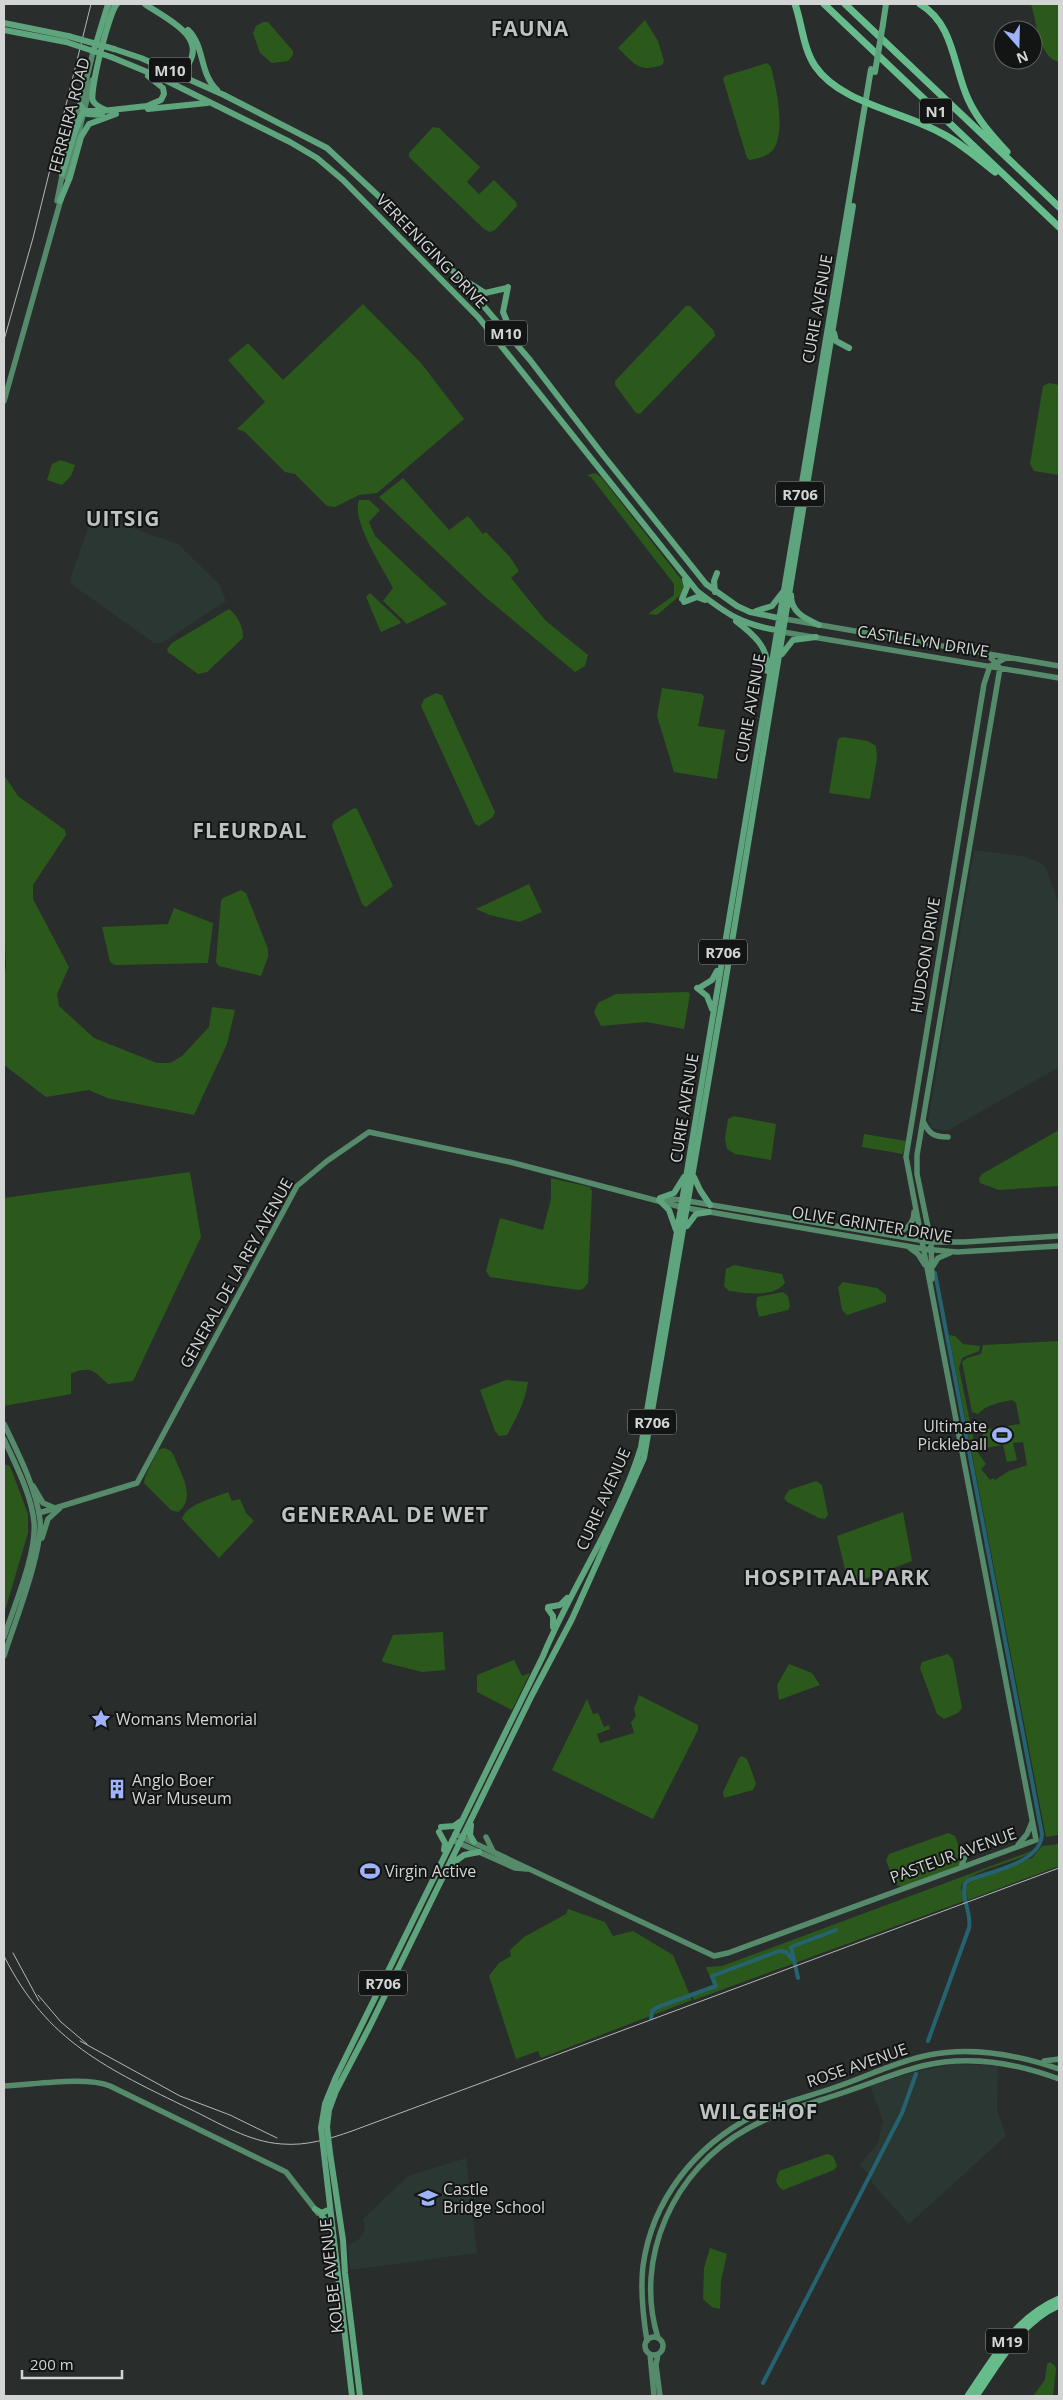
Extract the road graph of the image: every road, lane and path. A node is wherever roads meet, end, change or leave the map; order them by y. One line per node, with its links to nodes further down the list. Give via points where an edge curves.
1 (108, 4): 15 (main road)
2 (117, 4): 15 (main road, via 112,10 105,38)
3 (140, 4): 11 (main road)
4 (144, 4): 11 (main road)
5 (150, 4): 18 (main road, via 194,36 210,82)
6 (795, 4): 20 (highway, via 814,65 829,81)
7 (824, 4): 26 (highway, N1)
8 (845, 4): 25 (highway, N1)
9 (884, 4): 20 (main road, CURIE AVENUE / R706)
10 (920, 4): 25 (highway, via 934,14 946,30 968,98 983,124)
11 (161, 16): 17 (main road, via 189,37 193,45 191,59 186,66 177,69)
12 (4, 23): 14 (main road, M10)
13 (4, 30): 14 (main road, M10)
14 (67, 39): 16 (main road, M10, bridge); 17 (main road, VEREENIGING DRIVE / M10, bridge)
15 (97, 48): 21 (street, FERREIRA ROAD); 22 (street, FERREIRA ROAD); 23 (main road, via 93,101 102,109)
16 (113, 58): 19 (main road, VEREENIGING DRIVE / M10); 23 (main road, via 159,82 164,91 161,100 153,105)
17 (141, 58): 18 (main road, VEREENIGING DRIVE / M10)
18 (224, 95): 31 (main road, VEREENIGING DRIVE / M10, via 327,148)
19 (211, 103): 23 (main road); 37 (main road, VEREENIGING DRIVE / M10, via 317,158 375,210 478,318)
20 (868, 103): 26 (highway, via 924,124 953,139); 32 (main road, CURIE AVENUE / R706); 39 (main road, CURIE AVENUE / R706)
21 (80, 104): 22 (main road); 24 (street, FERREIRA ROAD)
22 (84, 111): 23 (main road, via 93,116); 24 (main road); 27 (street, FERREIRA ROAD)
23 (114, 112): 27 (main road, via 89,124 80,137)
24 (62, 174): 30 (street, FERREIRA ROAD)
25 (1044, 193): 28 (highway, N1)
26 (1023, 194): 29 (highway, N1)
27 (60, 202): 30 (street, FERREIRA ROAD)
28 (1059, 207)
29 (1059, 228)
30 (52, 233): 35 (street, FERREIRA ROAD)
31 (456, 274): 33 (main road, VEREENIGING DRIVE / M10); 33 (main road, via 485,293 507,288 506,324)
32 (837, 302): 34 (main road, CURIE AVENUE / R706); 34 (main road, via 836,341 849,348 837,348 832,352)
33 (518, 346): 40 (main road, VEREENIGING DRIVE / M10, via 684,559)
34 (826, 368): 38 (main road, CURIE AVENUE / R706)
35 (4, 401)
36 (717, 573): 40 (main road)
37 (684, 576): 42 (main road, VEREENIGING DRIVE / M10, via 697,591); 42 (main road, via 687,587 683,600 701,597)
38 (792, 579): 43 (main road, CURIE AVENUE / R706); 44 (main road, via 794,607 805,619)
39 (784, 590): 41 (main road, via 772,606); 43 (main road, CURIE AVENUE / R706)
40 (715, 592): 41 (main road, VEREENIGING DRIVE / M10)
41 (750, 612): 43 (main road, VEREENIGING DRIVE / M10)
42 (729, 616): 45 (main road, VEREENIGING DRIVE / M10, via 754,626); 57 (main road, via 760,642 766,654 768,668)
43 (782, 619): 44 (street, CASTLELYN DRIVE); 45 (main road, CURIE AVENUE / R706)
44 (819, 625): 47 (street, CASTLELYN DRIVE)
45 (780, 631): 46 (street, CASTLELYN DRIVE); 49 (main road, CURIE AVENUE / R706); 57 (main road, CURIE AVENUE / R706)
46 (816, 637): 49 (main road, via 793,640); 50 (street, CASTLELYN DRIVE)
47 (985, 654): 48 (street, CASTLELYN DRIVE); 51 (street); 51 (street)
48 (1008, 657): 51 (street); 52 (street, CASTLELYN DRIVE)
49 (779, 662): 62 (main road, CURIE AVENUE / R706)
50 (969, 662): 51 (street, CASTLELYN DRIVE); 55 (street, via 981,669)
51 (992, 665): 53 (street, CASTLELYN DRIVE); 55 (street, HUDSON DRIVE); 56 (street, HUDSON DRIVE)
52 (1059, 666)
53 (1016, 670): 54 (street, CASTLELYN DRIVE); 56 (street, via 1006,673)
54 (1059, 678)
55 (984, 684): 64 (street, HUDSON DRIVE, via 907,1148)
56 (997, 684): 60 (street, HUDSON DRIVE)
57 (764, 708): 58 (main road, CURIE AVENUE / R706)
58 (723, 952): 59 (main road, CURIE AVENUE / R706); 59 (main road, via 714,979 698,988 710,1002)
59 (711, 1025): 62 (main road, CURIE AVENUE / R706)
60 (923, 1121): 61 (street, via 932,1135); 67 (street, HUDSON DRIVE, via 916,1167)
61 (948, 1137)
62 (690, 1171): 63 (main road, via 677,1190); 65 (main road, CURIE AVENUE / R706); 66 (main road)
63 (659, 1199): 65 (street, GENERAL DE LA REY AVENUE); 68 (main road); 83 (street, GENERAL DE LA REY AVENUE, via 469,1153 367,1133 297,1186 137,1483)
64 (914, 1200): 69 (street, via 914,1217 906,1229); 71 (street, HUDSON DRIVE)
65 (685, 1204): 66 (street, OLIVE GRINTER DRIVE); 68 (main road, CURIE AVENUE / R706)
66 (710, 1208): 68 (main road, via 696,1214); 69 (street, OLIVE GRINTER DRIVE); 73 (street, OLIVE GRINTER DRIVE)
67 (925, 1212): 72 (street, via 935,1237); 74 (street, HUDSON DRIVE)
68 (680, 1233): 87 (main road, CURIE AVENUE / R706, via 638,1458); 93 (main road, CURIE AVENUE / R706, via 653,1413 641,1468 572,1619)
69 (889, 1235): 71 (street, OLIVE GRINTER DRIVE)
70 (1059, 1236): 72 (street, OLIVE GRINTER DRIVE)
71 (922, 1240): 74 (street, OLIVE GRINTER DRIVE); 76 (street, HUDSON DRIVE)
72 (965, 1242): 74 (street, OLIVE GRINTER DRIVE)
73 (899, 1244): 76 (street, OLIVE GRINTER DRIVE); 78 (street, via 914,1251)
74 (931, 1246): 76 (street, OLIVE GRINTER DRIVE); 77 (street, OLIVE GRINTER DRIVE); 78 (street, PASTEUR AVENUE)
75 (1059, 1246): 77 (street, OLIVE GRINTER DRIVE)
76 (924, 1249): 78 (street, PASTEUR AVENUE)
77 (957, 1252): 78 (street, via 938,1258)
78 (929, 1267): 92 (street, PASTEUR AVENUE)
79 (4, 1424): 81 (street)
80 (4, 1439): 81 (street)
81 (26, 1480): 82 (street); 83 (street, via 43,1503); 84 (street)
82 (30, 1504): 84 (street); 85 (street)
83 (59, 1507): 84 (street, GENERAL DE LA REY AVENUE); 86 (street, via 48,1519)
84 (38, 1513): 85 (street); 86 (street, via 40,1533)
85 (34, 1523): 89 (street, via 31,1549)
86 (35, 1556): 90 (street)
87 (573, 1591): 88 (main road, CURIE AVENUE / R706); 88 (main road, via 560,1605 548,1608 554,1618)
88 (551, 1636): 91 (main road, CURIE AVENUE / R706)
89 (4, 1637)
90 (4, 1656)
91 (464, 1818): 94 (main road, CURIE AVENUE / R706); 105 (main road, via 454,1826 440,1829 446,1844)
92 (1033, 1818): 98 (street, via 1027,1834); 98 (street, PASTEUR AVENUE, via 1036,1840)
93 (471, 1821): 96 (main road, CURIE AVENUE / R706); 97 (main road, via 470,1835)
94 (454, 1837): 96 (street); 105 (main road, CURIE AVENUE / R706)
95 (486, 1837): 100 (street)
96 (462, 1841): 97 (street, PASTEUR AVENUE); 99 (street, PASTEUR AVENUE); 103 (main road, CURIE AVENUE / R706)
97 (474, 1842): 100 (street, PASTEUR AVENUE)
98 (1018, 1845): 102 (street, PASTEUR AVENUE)
99 (478, 1852): 103 (main road, via 461,1857); 104 (street, PASTEUR AVENUE, via 514,1868)
100 (494, 1852): 104 (street, PASTEUR AVENUE)
101 (965, 1856): 102 (street)
102 (961, 1867): 104 (street, PASTEUR AVENUE, via 714,1956)
103 (448, 1869): 133 (main road, CURIE AVENUE / R706, via 336,2091)
104 (528, 1869)
105 (437, 1870): 133 (main road, CURIE AVENUE / R706, via 331,2090 324,2107)
106 (974, 2052): 107 (street, ROSE AVENUE); 109 (street, ROSE AVENUE); 114 (street)
107 (984, 2053): 108 (street, ROSE AVENUE); 115 (street)
108 (995, 2054): 110 (street, ROSE AVENUE); 116 (street)
109 (928, 2055): 111 (street, ROSE AVENUE); 118 (street)
110 (1006, 2055): 113 (street, ROSE AVENUE); 117 (street)
111 (919, 2058): 119 (street); 121 (street, ROSE AVENUE)
112 (1059, 2058): 113 (street)
113 (1034, 2061): 120 (street, ROSE AVENUE)
114 (975, 2062): 115 (street, ROSE AVENUE); 118 (street, ROSE AVENUE)
115 (984, 2062): 116 (street, ROSE AVENUE)
116 (995, 2063): 117 (street, ROSE AVENUE)
117 (1006, 2064): 123 (street, ROSE AVENUE)
118 (930, 2065): 119 (street, ROSE AVENUE)
119 (922, 2066): 126 (street, ROSE AVENUE)
120 (1059, 2069)
121 (870, 2074): 124 (street, ROSE AVENUE); 126 (street)
122 (1059, 2075): 123 (street)
123 (1051, 2076): 125 (street, ROSE AVENUE)
124 (859, 2079): 128 (street); 129 (street, ROSE AVENUE)
125 (1059, 2079)
126 (873, 2082): 128 (street, ROSE AVENUE)
127 (4, 2086): 144 (street, via 79,2082 110,2086 286,2172)
128 (862, 2086): 131 (street, ROSE AVENUE)
129 (776, 2107): 130 (street, ROSE AVENUE); 131 (street)
130 (764, 2112): 132 (street); 135 (street, ROSE AVENUE, via 731,2129)
131 (779, 2115): 132 (street, ROSE AVENUE)
132 (768, 2120): 136 (street, ROSE AVENUE, via 732,2138)
133 (324, 2128): 134 (main road, CURIE AVENUE / R706, bridge)
134 (327, 2153): 141 (main road, KOLBE AVENUE / R706); 145 (main road, KOLBE AVENUE / R706)
135 (697, 2156): 136 (street); 137 (street, ROSE AVENUE)
136 (704, 2162): 138 (street, ROSE AVENUE)
137 (689, 2165): 138 (street); 139 (street, ROSE AVENUE)
138 (696, 2170): 140 (street, ROSE AVENUE)
139 (675, 2183): 140 (street); 142 (street, ROSE AVENUE)
140 (682, 2188): 143 (street, ROSE AVENUE)
141 (335, 2189): 147 (main road, via 336,2211); 150 (main road, KOLBE AVENUE / R706)
142 (666, 2198): 143 (street); 148 (street, ROSE AVENUE)
143 (674, 2202): 149 (street, ROSE AVENUE)
144 (315, 2209): 145 (main road, via 322,2213); 146 (street)
145 (330, 2209): 147 (main road, KOLBE AVENUE / R706)
146 (322, 2216): 147 (street); 151 (main road)
147 (331, 2218): 150 (main road, via 337,2220); 151 (main road, KOLBE AVENUE / R706)
148 (656, 2219): 149 (street); 152 (street, ROSE AVENUE)
149 (664, 2223): 153 (street, ROSE AVENUE)
150 (342, 2228): 155 (main road, KOLBE AVENUE / R706)
151 (332, 2230): 154 (main road, KOLBE AVENUE / R706)
152 (652, 2230): 153 (street); 161 (street, ROSE AVENUE, via 642,2278)
153 (660, 2233): 160 (street, ROSE AVENUE, via 650,2294)
154 (333, 2238): 155 (main road); 156 (main road, KOLBE AVENUE / R706)
155 (343, 2240): 156 (main road, via 337,2243); 162 (main road, KOLBE AVENUE / R706)
156 (335, 2253): 162 (main road, KOLBE AVENUE / R706)
157 (1059, 2299): 159 (highway, M19)
158 (1059, 2305): 159 (highway, M19)
159 (1047, 2307): 165 (highway, M19, via 1013,2337)
160 (658, 2338): 161 (street); 164 (street, via 663,2347)
161 (647, 2341): 163 (street, via 646,2348)
162 (351, 2353): 166 (main road, KOLBE AVENUE / R706); 167 (main road, KOLBE AVENUE / R706)
163 (650, 2354): 164 (street); 168 (street)
164 (658, 2354): 169 (street, via 656,2365)
165 (991, 2368): 170 (highway, M19); 171 (highway, M19)
166 (352, 2396)
167 (360, 2396)
168 (654, 2396)
169 (660, 2396)
170 (968, 2396)
171 (976, 2396)

